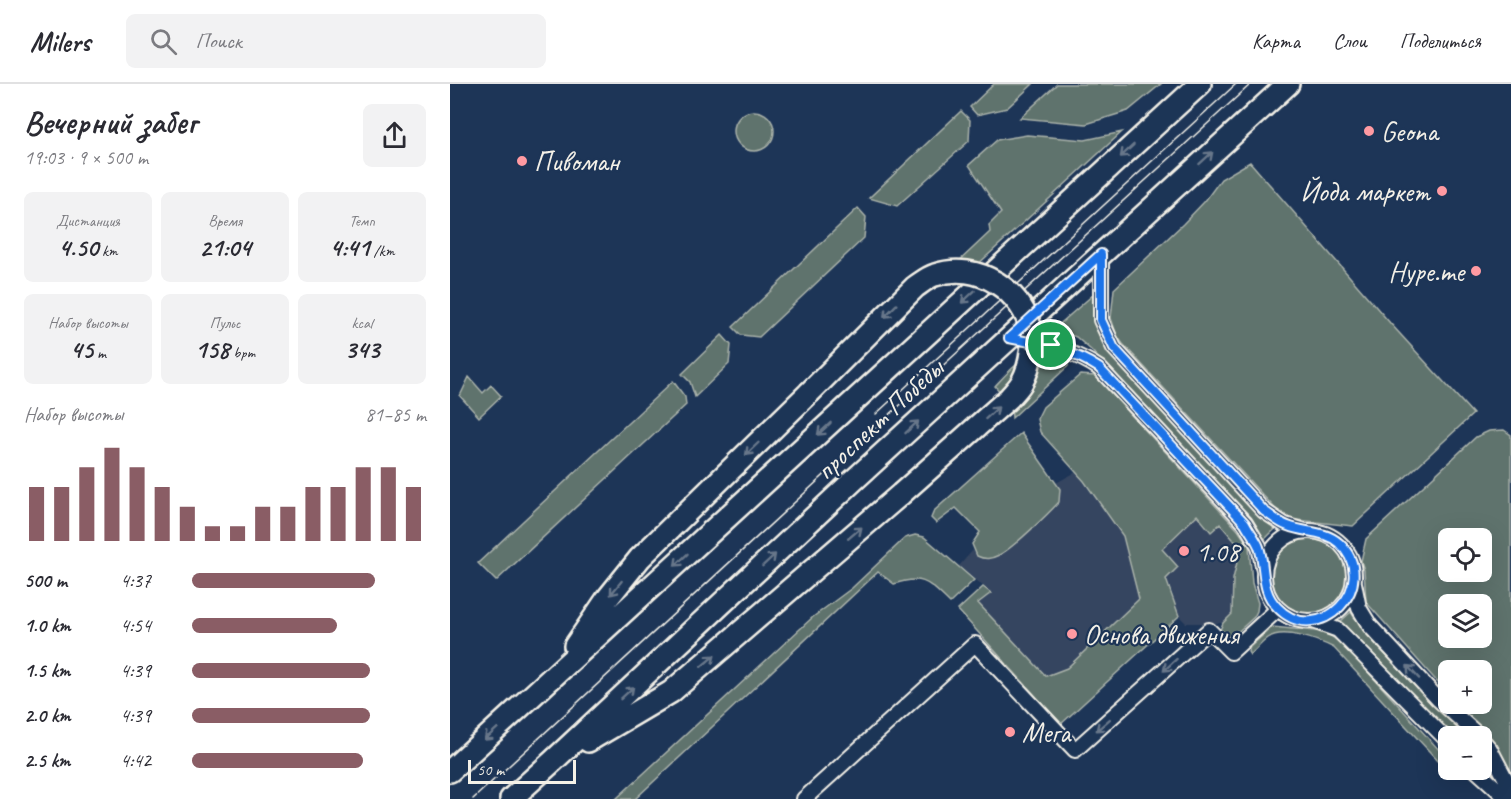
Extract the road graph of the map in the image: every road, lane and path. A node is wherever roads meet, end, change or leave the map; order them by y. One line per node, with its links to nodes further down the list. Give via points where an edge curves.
1 (1200, 84): 10 (main road, проспект Победы, one-way to 10)
2 (1288, 84): 3 (main road, проспект Победы, one-way to 2)
3 (1101, 254): 4 (main road, проспект Победы); 5 (street, via 1101,320 1114,348 1264,511 1285,525)
4 (1009, 338): 6 (street, via 1051,345 1099,368 1245,523 1259,546); 14 (main road, проспект Победы, one-way to 4)
5 (1305, 531): 6 (street, via 1277,544); 7 (street, via 1319,532 1341,545 1352,563)
6 (1264, 571): 8 (street, via 1267,592)
7 (1353, 581): 9 (street, via 1340,608); 11 (street, one-way to 7, via 1370,626 1359,608)
8 (1278, 609): 9 (street, via 1288,616); 19 (street, one-way to 19, via 1231,652 1209,630 1075,750 975,644)
9 (1313, 621): 12 (street, via 1346,637)
10 (532, 697): 14 (main road, one-way to 10, bridge, via 671,692 1009,398 1023,380 1032,336 1017,301 1004,287 981,275 961,272 934,275 915,287 640,558 580,641); 15 (main road, проспект Победы, one-way to 15)
11 (1466, 726)
12 (1438, 731)
13 (1492, 753): 17 (street)
14 (554, 761): 18 (main road, проспект Победы)
15 (450, 771)
16 (1487, 780): 20 (street)
17 (1511, 789)
18 (511, 799)
19 (804, 799)
20 (1508, 799)

